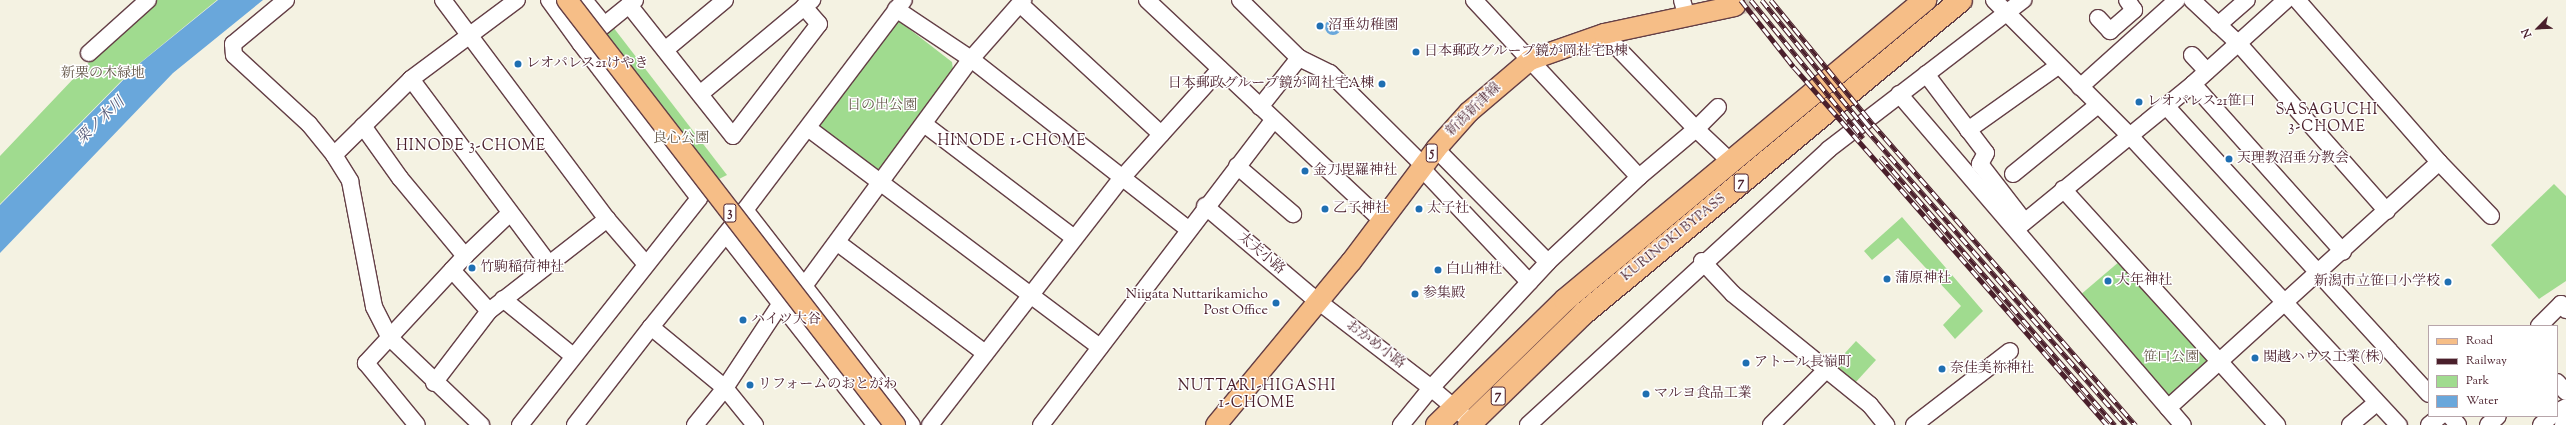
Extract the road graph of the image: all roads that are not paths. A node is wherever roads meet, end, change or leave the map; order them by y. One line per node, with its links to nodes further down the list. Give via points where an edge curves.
1 (148, 0): 37 (street)
2 (286, 0): 64 (street, via 233,44 234,55 309,124)
3 (443, 0): 33 (street)
4 (517, 0): 33 (street)
5 (549, 0): 34 (street)
6 (567, 0): 137 (main road, 3, bridge)
7 (584, 0): 30 (street)
8 (725, 0): 36 (street)
9 (1147, 0): 43 (street)
10 (1240, 0): 39 (street)
11 (1474, 0): 41 (street)
12 (1925, 0): 66 (highway, KURINOKI BYPASS / 7)
13 (1961, 0): 129 (highway, KURINOKI BYPASS / 7, via 1583,314)
14 (1994, 0): 28 (street)
15 (2023, 0): 28 (street)
16 (2126, 0): 29 (street, via 2134,10 2110,31)
17 (2176, 0): 48 (street)
18 (2192, 0): 31 (street)
19 (2247, 0): 31 (street)
20 (2286, 0): 35 (street)
21 (2297, 0): 65 (street)
22 (632, 2): 30 (street); 36 (street)
23 (1021, 2): 40 (street); 61 (street)
24 (808, 3): 49 (street); 49 (street, via 819,24 733,136)
25 (900, 5): 40 (street); 58 (street)
26 (1735, 6): 27 (main road, 新潟新津線 / 5)
27 (1684, 8): 32 (main road, 新潟新津線 / 5)
28 (2005, 14): 42 (street); 45 (street)
29 (2098, 18)
30 (604, 25): 34 (street)
31 (2218, 25): 35 (street)
32 (1604, 34): 41 (main road, 新潟新津線 / 5); 59 (street)
33 (469, 37): 46 (street); 80 (street)
34 (581, 44): 92 (street, via 699,198)
35 (2239, 44): 44 (street); 76 (street)
36 (665, 50): 49 (street)
37 (89, 53)
38 (2192, 55): 44 (street)
39 (1299, 58): 53 (street); 68 (street, via 1330,73)
40 (971, 59): 56 (street); 71 (street)
41 (1530, 60): 63 (main road, 新潟新津線 / 5, via 1469,112); 70 (street)
42 (2058, 66): 48 (street); 60 (street)
43 (1220, 69): 53 (street); 61 (street)
44 (2207, 71): 47 (street)
45 (1926, 74): 50 (street); 60 (street)
46 (411, 79): 57 (street); 77 (street)
47 (2193, 84): 52 (street); 87 (street)
48 (2080, 87): 51 (street)
49 (700, 94)
50 (1899, 94): 82 (street); 90 (street, via 1829,149)
51 (2098, 105): 62 (street); 69 (street)
52 (2166, 106): 62 (street); 94 (street)
53 (1260, 107): 55 (street)
54 (1718, 108): 59 (street)
55 (1273, 120): 67 (street); 81 (street)
56 (924, 124): 72 (street); 85 (street)
57 (364, 126): 64 (street); 88 (street, via 400,178)
58 (808, 128): 72 (street); 75 (street)
59 (1696, 129): 66 (street); 70 (street)
60 (1968, 130): 82 (street, via 1986,153 1980,164)
61 (1162, 134): 71 (street)
62 (2130, 136): 73 (street); 102 (street)
63 (1436, 149): 68 (main road, 新潟新津線 / 5); 89 (street)
64 (334, 154): 106 (street, via 350,181 374,307)
65 (2439, 162): 76 (street); 79 (street)
66 (1732, 163): 120 (highway, KURINOKI BYPASS / 7, via 1565,300)
67 (1237, 166): 74 (street); 78 (street)
68 (1425, 170): 81 (main road, 新潟新津線 / 5); 95 (street)
69 (2013, 174)
70 (1639, 177): 89 (street)
71 (1121, 179): 83 (street); 85 (street)
72 (882, 182): 86 (street); 97 (street)
73 (2063, 189): 82 (street); 111 (street)
74 (1205, 206): 83 (street); 99 (street, 太夫小路)
75 (745, 210): 84 (street); 96 (street)
76 (2387, 211): 87 (street)
77 (510, 213): 88 (street); 91 (street)
78 (1293, 214)
79 (2491, 216)
80 (607, 219): 91 (street); 92 (street)
81 (1381, 220): 99 (main road, 新潟新津線 / 5)
82 (2020, 225): 121 (street, via 2061,287)
83 (1188, 229): 107 (street)
84 (726, 234): 100 (street); 105 (street)
85 (1074, 238): 97 (street)
86 (838, 243): 96 (street); 109 (street)
87 (2342, 252): 94 (street)
88 (465, 256): 93 (street)
89 (1548, 262): 95 (street)
90 (1702, 262): 112 (street, via 1733,294); 127 (street)
91 (548, 263): 98 (street)
92 (645, 263): 110 (street)
93 (452, 270): 103 (street); 106 (street)
94 (2319, 274): 102 (street); 118 (street)
95 (1529, 282): 116 (street)
96 (804, 286): 100 (street); 138 (street)
97 (1031, 294): 107 (street); 109 (street)
98 (503, 299): 103 (street); 110 (street)
99 (1318, 302): 116 (street, おかめ小路); 140 (main road, 新潟新津線 / 5)
100 (781, 303): 115 (street); 136 (street)
101 (2564, 303): 104 (street)
102 (2286, 304): 111 (street); 119 (street)
103 (489, 311): 113 (street)
104 (2540, 325)
105 (651, 327): 115 (street); 133 (street)
106 (390, 338): 113 (street); 130 (street, via 366,363)
107 (1100, 347): 128 (street)
108 (2010, 351): 145 (street)
109 (985, 353): 139 (street)
110 (572, 355): 132 (street)
111 (2219, 363): 121 (street); 147 (street)
112 (1828, 369): 143 (street); 144 (street, via 1877,411)
113 (434, 383): 131 (street)
114 (2558, 383): 117 (street)
115 (725, 388): 134 (street); 135 (street)
116 (1432, 388): 120 (street, おかめ小路); 141 (street)
117 (2566, 392)
118 (2428, 393)
119 (2377, 402): 148 (street); 149 (street)
120 (1454, 407): 129 (street, おかめ小路); 142 (highway, KURINOKI BYPASS / 7)
121 (2168, 408): 146 (street)
122 (2439, 417): 150 (street)
123 (2451, 417): 151 (street)
124 (2497, 417): 152 (street)
125 (2550, 417): 153 (street)
126 (2566, 422): 154 (street)
127 (1535, 423)
128 (1045, 424)
129 (1472, 424)
130 (416, 425)
131 (481, 425)
132 (520, 425)
133 (575, 425)
134 (695, 425)
135 (755, 425)
136 (876, 425)
137 (895, 425)
138 (912, 425)
139 (930, 425)
140 (1216, 425)
141 (1402, 425)
142 (1437, 425)
143 (1771, 425)
144 (1886, 425)
145 (1914, 425)
146 (2183, 425)
147 (2277, 425)
148 (2350, 425)
149 (2399, 425)
150 (2430, 425)
151 (2458, 425)
152 (2488, 425)
153 (2541, 425)
154 (2562, 425)

